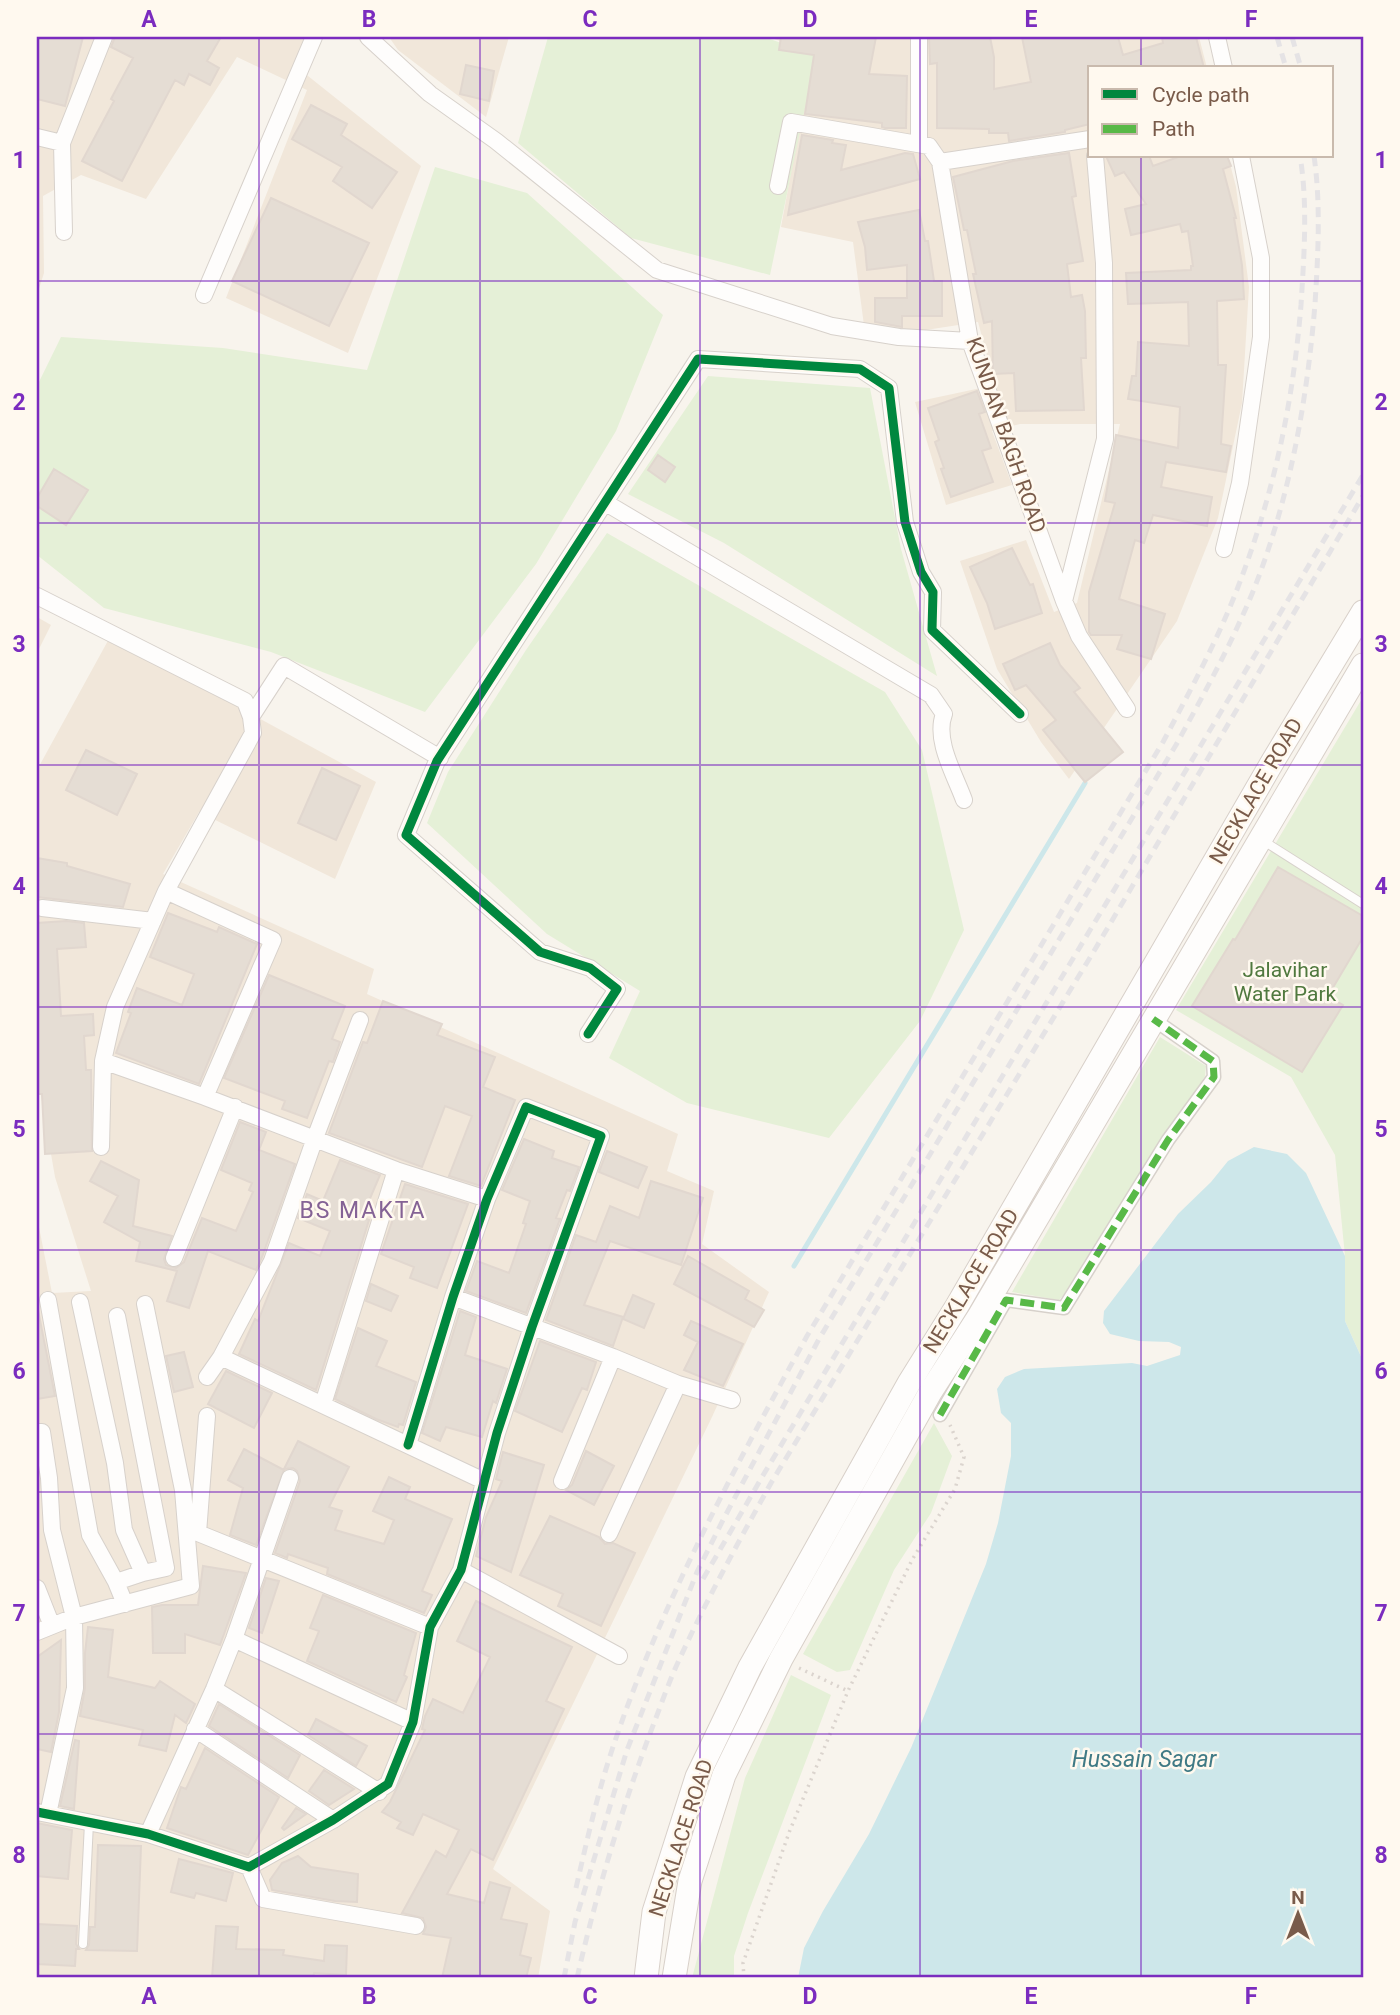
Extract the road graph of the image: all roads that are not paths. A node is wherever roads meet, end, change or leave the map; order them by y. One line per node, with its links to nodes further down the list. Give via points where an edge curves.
1 (104, 37): 9 (street)
2 (314, 37): 16 (street)
3 (368, 37): 17 (street, via 430,94 657,270 832,326 900,337)
4 (919, 37): 10 (street)
5 (1217, 37): 6 (street)
6 (1224, 66)
7 (37, 137): 9 (street)
8 (1088, 139): 13 (street)
9 (62, 143): 15 (street)
10 (924, 145): 13 (street, KUNDAN BAGH ROAD); 14 (street, via 792,122)
11 (1095, 158): 21 (street, via 1104,263 1105,439)
12 (1241, 158): 19 (street, via 1261,258 1261,337 1240,483)
13 (940, 162): 17 (street, KUNDAN BAGH ROAD)
14 (778, 186)
15 (64, 232)
16 (204, 295)
17 (970, 341): 21 (street, KUNDAN BAGH ROAD)
18 (606, 503): 26 (street, via 698,359 860,369 889,388 905,522 921,572 933,592 932,630); 30 (street); 31 (street, via 931,695 944,714 939,726)
19 (1224, 549)
20 (37, 596): 27 (street, via 245,701)
21 (1064, 601): 25 (street, KUNDAN BAGH ROAD, via 1079,636)
22 (1363, 612): 23 (main road, NECKLACE ROAD)
23 (1329, 668): 24 (main road); 28 (main road, NECKLACE ROAD)
24 (1358, 673): 29 (main road, NECKLACE ROAD)
25 (1127, 709)
26 (1020, 714)
27 (251, 717): 30 (street, via 284,666); 33 (street, via 253,733)
28 (1295, 724): 29 (main road); 92 (main road, NECKLACE ROAD, via 909,1383 750,1667 697,1777 654,1912)
29 (1319, 739): 32 (main road, NECKLACE ROAD)
30 (440, 758): 39 (street, via 406,835 540,952 590,968 617,989)
31 (964, 800)
32 (1259, 839): 34 (lane); 37 (main road, NECKLACE ROAD)
33 (166, 891): 36 (street); 41 (street, via 273,940)
34 (1363, 904)
35 (42, 908): 36 (street)
36 (153, 921): 40 (street, via 115,1007)
37 (1153, 1019): 61 (street, via 1213,1061 1213,1077 1168,1140 1064,1308 1006,1300); 93 (main road, NECKLACE ROAD, via 931,1391 781,1659 724,1775 690,1881)
38 (360, 1020): 43 (street)
39 (588, 1034)
40 (103, 1062): 41 (street); 44 (street)
41 (205, 1097): 42 (street)
42 (235, 1107): 43 (street); 47 (street)
43 (315, 1138): 45 (street); 54 (street, via 272,1261)
44 (102, 1147)
45 (396, 1170): 46 (street); 59 (street)
46 (486, 1199): 48 (street); 53 (street, via 526,1107 601,1136)
47 (174, 1258)
48 (453, 1297): 53 (street); 63 (street)
49 (48, 1300): 72 (street, via 90,1535)
50 (80, 1302): 71 (street, via 116,1463 124,1530)
51 (145, 1304): 73 (street, via 183,1490)
52 (117, 1316): 71 (street, via 166,1568)
53 (532, 1327): 55 (street); 65 (street)
54 (221, 1357): 56 (street); 59 (street)
55 (613, 1357): 57 (street); 66 (street)
56 (207, 1377)
57 (678, 1384): 58 (street); 68 (street)
58 (732, 1400)
59 (323, 1404): 63 (street)
60 (207, 1416): 67 (street)
61 (940, 1416)
62 (37, 1432): 76 (street, via 42,1432 52,1530)
63 (408, 1445): 65 (street)
64 (290, 1478): 69 (street)
65 (484, 1481): 70 (street)
66 (562, 1481)
67 (198, 1533): 69 (street); 73 (street)
68 (609, 1534)
69 (260, 1558): 77 (street); 79 (street)
70 (461, 1570): 77 (street); 80 (street)
71 (143, 1573): 72 (street)
72 (116, 1583): 75 (street)
73 (191, 1586): 75 (street)
74 (37, 1588): 78 (street)
75 (125, 1604): 76 (street)
76 (74, 1617): 78 (street); 85 (street, via 75,1688)
77 (430, 1627): 82 (street)
78 (44, 1629)
79 (234, 1639): 81 (street); 82 (street)
80 (619, 1656)
81 (214, 1689): 83 (street); 84 (street)
82 (413, 1722): 84 (street, via 388,1784)
83 (195, 1729): 86 (street); 88 (street)
84 (379, 1792): 86 (street)
85 (42, 1813): 87 (street)
86 (333, 1820): 89 (street)
87 (89, 1823): 88 (street); 91 (lane)
88 (148, 1835): 89 (street)
89 (248, 1867): 90 (street, via 262,1899)
90 (416, 1926)
91 (83, 1944)
92 (646, 1978)
93 (674, 1978)

